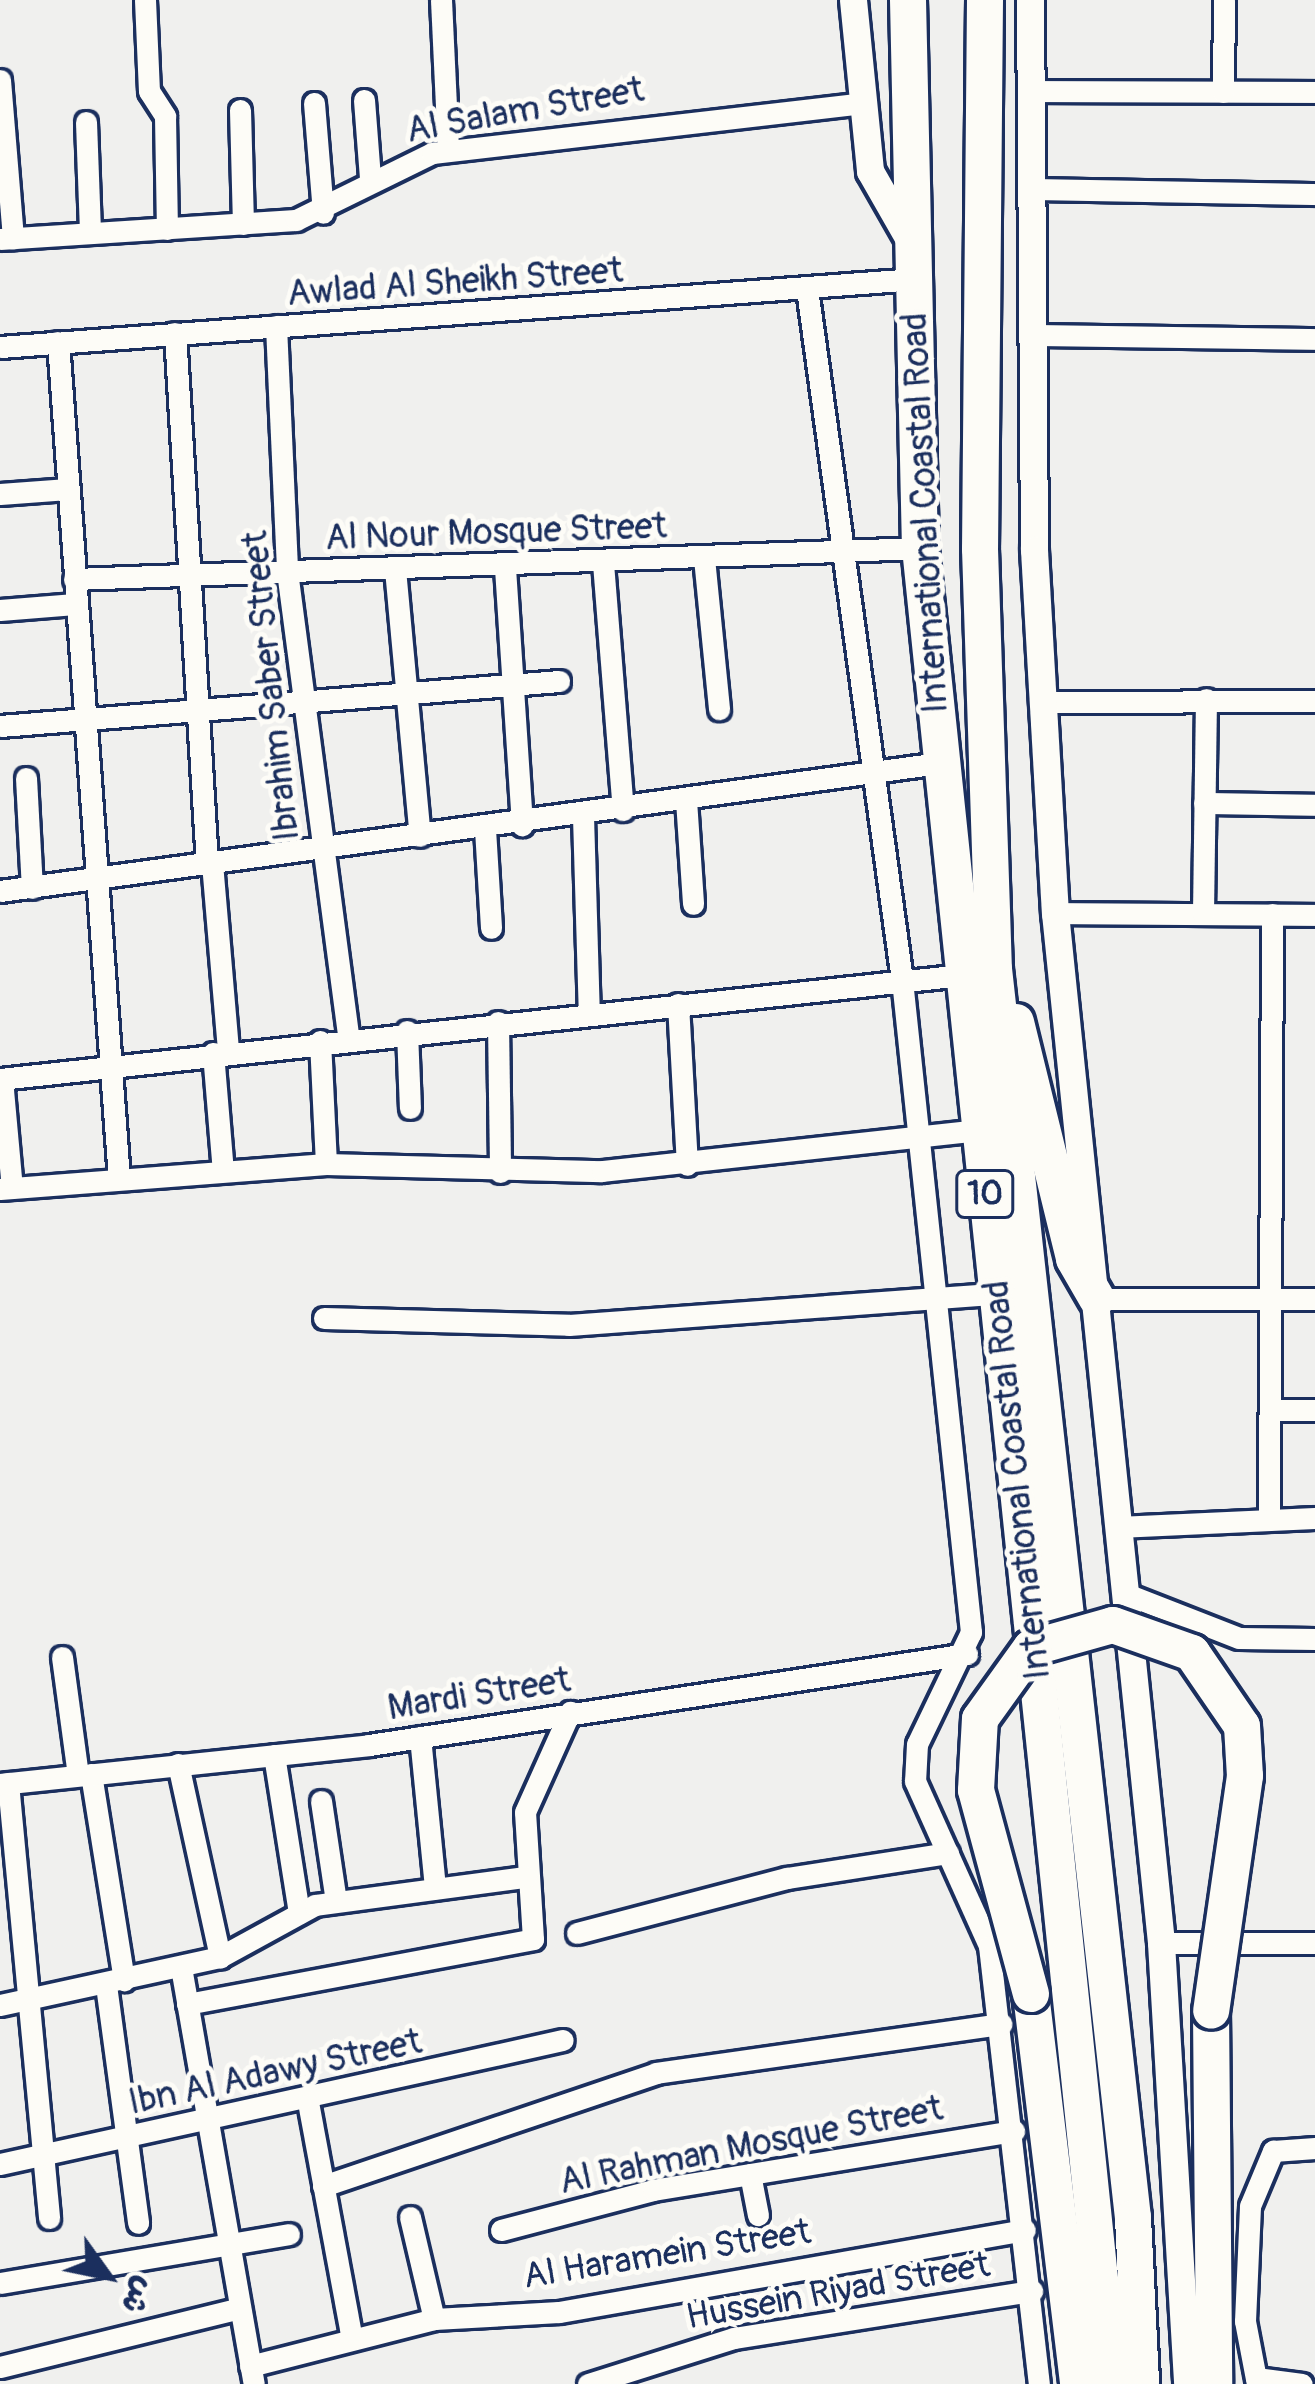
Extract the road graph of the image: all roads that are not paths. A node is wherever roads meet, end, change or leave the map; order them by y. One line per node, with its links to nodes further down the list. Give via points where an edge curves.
1 (147, 0): 2 (street); 24 (street, via 149,91 165,116)
2 (162, 0)
3 (441, 0): 18 (street)
4 (853, 0): 15 (street)
5 (908, 0): 27 (highway, International Coastal Road / 10)
6 (986, 0): 81 (highway, International Coastal Road / 10)
7 (1030, 0): 10 (street)
8 (1224, 0): 11 (street)
9 (0, 80): 26 (street)
10 (1030, 91): 11 (street); 20 (street)
11 (1223, 92): 12 (street)
12 (1315, 92)
13 (364, 100): 19 (street)
14 (314, 103): 22 (street)
15 (861, 103): 18 (street, Al Salam Street); 27 (street, via 875,189)
16 (240, 110): 23 (street)
17 (86, 122): 25 (street)
18 (448, 150): 19 (street, Al Salam Street)
19 (370, 178): 22 (street, Al Salam Street)
20 (1030, 189): 21 (street); 31 (street)
21 (1315, 194)
22 (323, 213): 23 (street, Al Salam Street)
23 (243, 224): 24 (street, Al Salam Street)
24 (167, 229): 25 (street, Al Salam Street)
25 (90, 233): 26 (street, Al Salam Street)
26 (7, 239)
27 (915, 265): 28 (street, Awlad Al Sheikh Street); 37 (highway, International Coastal Road / 10)
28 (807, 289): 29 (street, Awlad Al Sheikh Street); 38 (street)
29 (276, 326): 30 (street, Awlad Al Sheikh Street); 43 (street, Ibrahim Saber Street)
30 (175, 333): 33 (street, Awlad Al Sheikh Street); 44 (street)
31 (1030, 334): 32 (street); 54 (street)
32 (1315, 339)
33 (58, 342): 34 (street, Awlad Al Sheikh Street); 35 (street)
34 (0, 347)
35 (68, 489): 36 (street); 45 (street)
36 (0, 494)
37 (920, 548): 38 (street, Al Nour Mosque Street); 59 (highway, International Coastal Road / 10)
38 (843, 552): 39 (street, Al Nour Mosque Street); 60 (street)
39 (704, 558): 40 (street, Al Nour Mosque Street); 55 (street)
40 (603, 563): 41 (street, Al Nour Mosque Street); 65 (street)
41 (505, 568): 42 (street, Al Nour Mosque Street); 49 (street)
42 (395, 569): 43 (street, Al Nour Mosque Street); 50 (street)
43 (287, 572): 44 (street, Al Nour Mosque Street); 53 (street, Ibrahim Saber Street)
44 (186, 575): 45 (street, Al Nour Mosque Street); 56 (street)
45 (74, 579): 46 (street)
46 (76, 604): 47 (street); 57 (street)
47 (0, 610)
48 (559, 682): 49 (street)
49 (513, 683): 50 (street); 67 (street)
50 (406, 692): 53 (street); 69 (street)
51 (1206, 699): 52 (street); 54 (street); 63 (street)
52 (1315, 700)
53 (303, 702): 56 (street); 70 (street, Ibrahim Saber Street)
54 (1042, 702): 76 (street)
55 (718, 710)
56 (195, 711): 57 (street); 71 (street)
57 (82, 719): 58 (street); 72 (street)
58 (0, 726)
59 (939, 763): 60 (street); 81 (highway, International Coastal Road / 10)
60 (874, 772): 62 (street); 82 (street)
61 (26, 778): 73 (street)
62 (686, 800): 65 (street); 75 (street)
63 (1204, 803): 64 (street); 77 (street)
64 (1315, 806)
65 (623, 809): 66 (street)
66 (583, 816): 67 (street); 84 (street)
67 (522, 824): 68 (street)
68 (485, 829): 69 (street); 80 (street)
69 (420, 836): 70 (street)
70 (322, 849): 71 (street); 87 (street, Ibrahim Saber Street)
71 (210, 863): 72 (street); 89 (street)
72 (96, 880): 73 (street); 90 (street)
73 (32, 888): 74 (street)
74 (0, 892)
75 (693, 904)
76 (1055, 913): 77 (street); 104 (street)
77 (1203, 913): 78 (street)
78 (1272, 914): 79 (street); 103 (street)
79 (1315, 915)
80 (491, 928)
81 (978, 972): 82 (street); 93 (highway, International Coastal Road / 10); 104 (highway, via 1039,1096 1074,1259); 167 (highway, International Coastal Road / 10, via 1133,2218)
82 (902, 980): 83 (street); 94 (street)
83 (678, 1004): 84 (street); 96 (street)
84 (589, 1013): 85 (street)
85 (498, 1022): 86 (street); 98 (street)
86 (407, 1031): 87 (street); 92 (street)
87 (348, 1037): 88 (street)
88 (320, 1041): 89 (street); 95 (street)
89 (220, 1052): 90 (street); 97 (street)
90 (110, 1066): 91 (street); 99 (street)
91 (1, 1079): 100 (street)
92 (410, 1108)
93 (978, 1130): 94 (street); 101 (highway, International Coastal Road / 10)
94 (920, 1137): 96 (street); 102 (street)
95 (326, 1164): 97 (street); 98 (street)
96 (687, 1165): 98 (street)
97 (223, 1171): 99 (street)
98 (500, 1172)
99 (118, 1178): 100 (street)
100 (6, 1188)
101 (995, 1294): 102 (street); 166 (highway, International Coastal Road / 10)
102 (935, 1298): 106 (street, via 569,1325); 114 (street)
103 (1270, 1298): 104 (street); 105 (street); 107 (street)
104 (1097, 1299): 111 (street)
105 (1315, 1299)
106 (324, 1318)
107 (1270, 1410): 108 (street); 109 (street)
108 (1315, 1410)
109 (1269, 1517): 110 (street); 111 (street)
110 (1315, 1518)
111 (1117, 1527): 112 (street)
112 (1124, 1593): 113 (street, via 1200,1629); 129 (street)
113 (1315, 1639)
114 (967, 1654): 116 (street, Mardi Street); 123 (street, via 917,1744 920,1798)
115 (62, 1657): 120 (street)
116 (570, 1712): 117 (street, Mardi Street); 124 (street, via 525,1812)
117 (420, 1737): 118 (street, Mardi Street); 125 (street)
118 (274, 1755): 119 (street, Mardi Street); 127 (street)
119 (178, 1764): 120 (street, Mardi Street); 131 (street)
120 (84, 1774): 121 (street, Mardi Street); 133 (street)
121 (4, 1783): 134 (street)
122 (321, 1801): 126 (street)
123 (948, 1853): 128 (street, via 787,1878); 136 (street, via 988,1946)
124 (526, 1877): 125 (street); 135 (street, via 529,1941)
125 (435, 1888): 126 (street)
126 (336, 1901): 127 (street)
127 (299, 1913): 131 (street)
128 (577, 1933)
129 (1161, 1943): 130 (street); 168 (street)
130 (1315, 1943)
131 (220, 1957): 132 (street)
132 (181, 1967): 133 (street); 135 (street)
133 (115, 1983): 134 (street); 141 (street)
134 (11, 2003): 143 (street)
135 (187, 2004): 139 (street)
136 (1002, 2024): 140 (street); 146 (street, via 656,2073)
137 (563, 2040): 138 (street, Ibn Al Adawy Street)
138 (308, 2102): 139 (street, Ibn Al Adawy Street); 146 (street)
139 (208, 2122): 141 (street, Ibn Al Adawy Street); 154 (street)
140 (1014, 2131): 145 (street, Al Rahman Mosque Street); 152 (street)
141 (126, 2139): 143 (street, Ibn Al Adawy Street); 150 (street)
142 (1315, 2148): 162 (street, via 1273,2151 1250,2206 1245,2321)
143 (42, 2156): 144 (street, Ibn Al Adawy Street); 148 (street)
144 (0, 2164)
145 (750, 2174): 147 (street); 151 (street, Al Rahman Mosque Street)
146 (323, 2186): 159 (street)
147 (758, 2215)
148 (50, 2218)
149 (410, 2218): 158 (street)
150 (138, 2223)
151 (501, 2230)
152 (1025, 2230): 156 (street); 158 (street, Al Haramein Street, via 559,2312)
153 (289, 2234): 154 (street)
154 (230, 2249): 155 (street); 157 (street)
155 (0, 2283)
156 (1032, 2290): 163 (street, Hussein Riyad Street, via 734,2338); 164 (street)
157 (240, 2308): 160 (street); 161 (street)
158 (434, 2319): 159 (street, Al Haramein Street)
159 (352, 2339): 161 (street, Al Haramein Street)
160 (0, 2367)
161 (252, 2375)
162 (1256, 2381): 170 (street)
163 (588, 2384)
164 (1039, 2384)
165 (1078, 2384): 169 (highway, bridge, via 1030,1994 976,1790 980,1719 1031,1648 1080,1627 1130,1626 1206,1665 1241,1726 1245,1776 1210,2011)
166 (1111, 2384)
167 (1141, 2384)
168 (1187, 2384)
169 (1214, 2384)
170 (1302, 2384)

